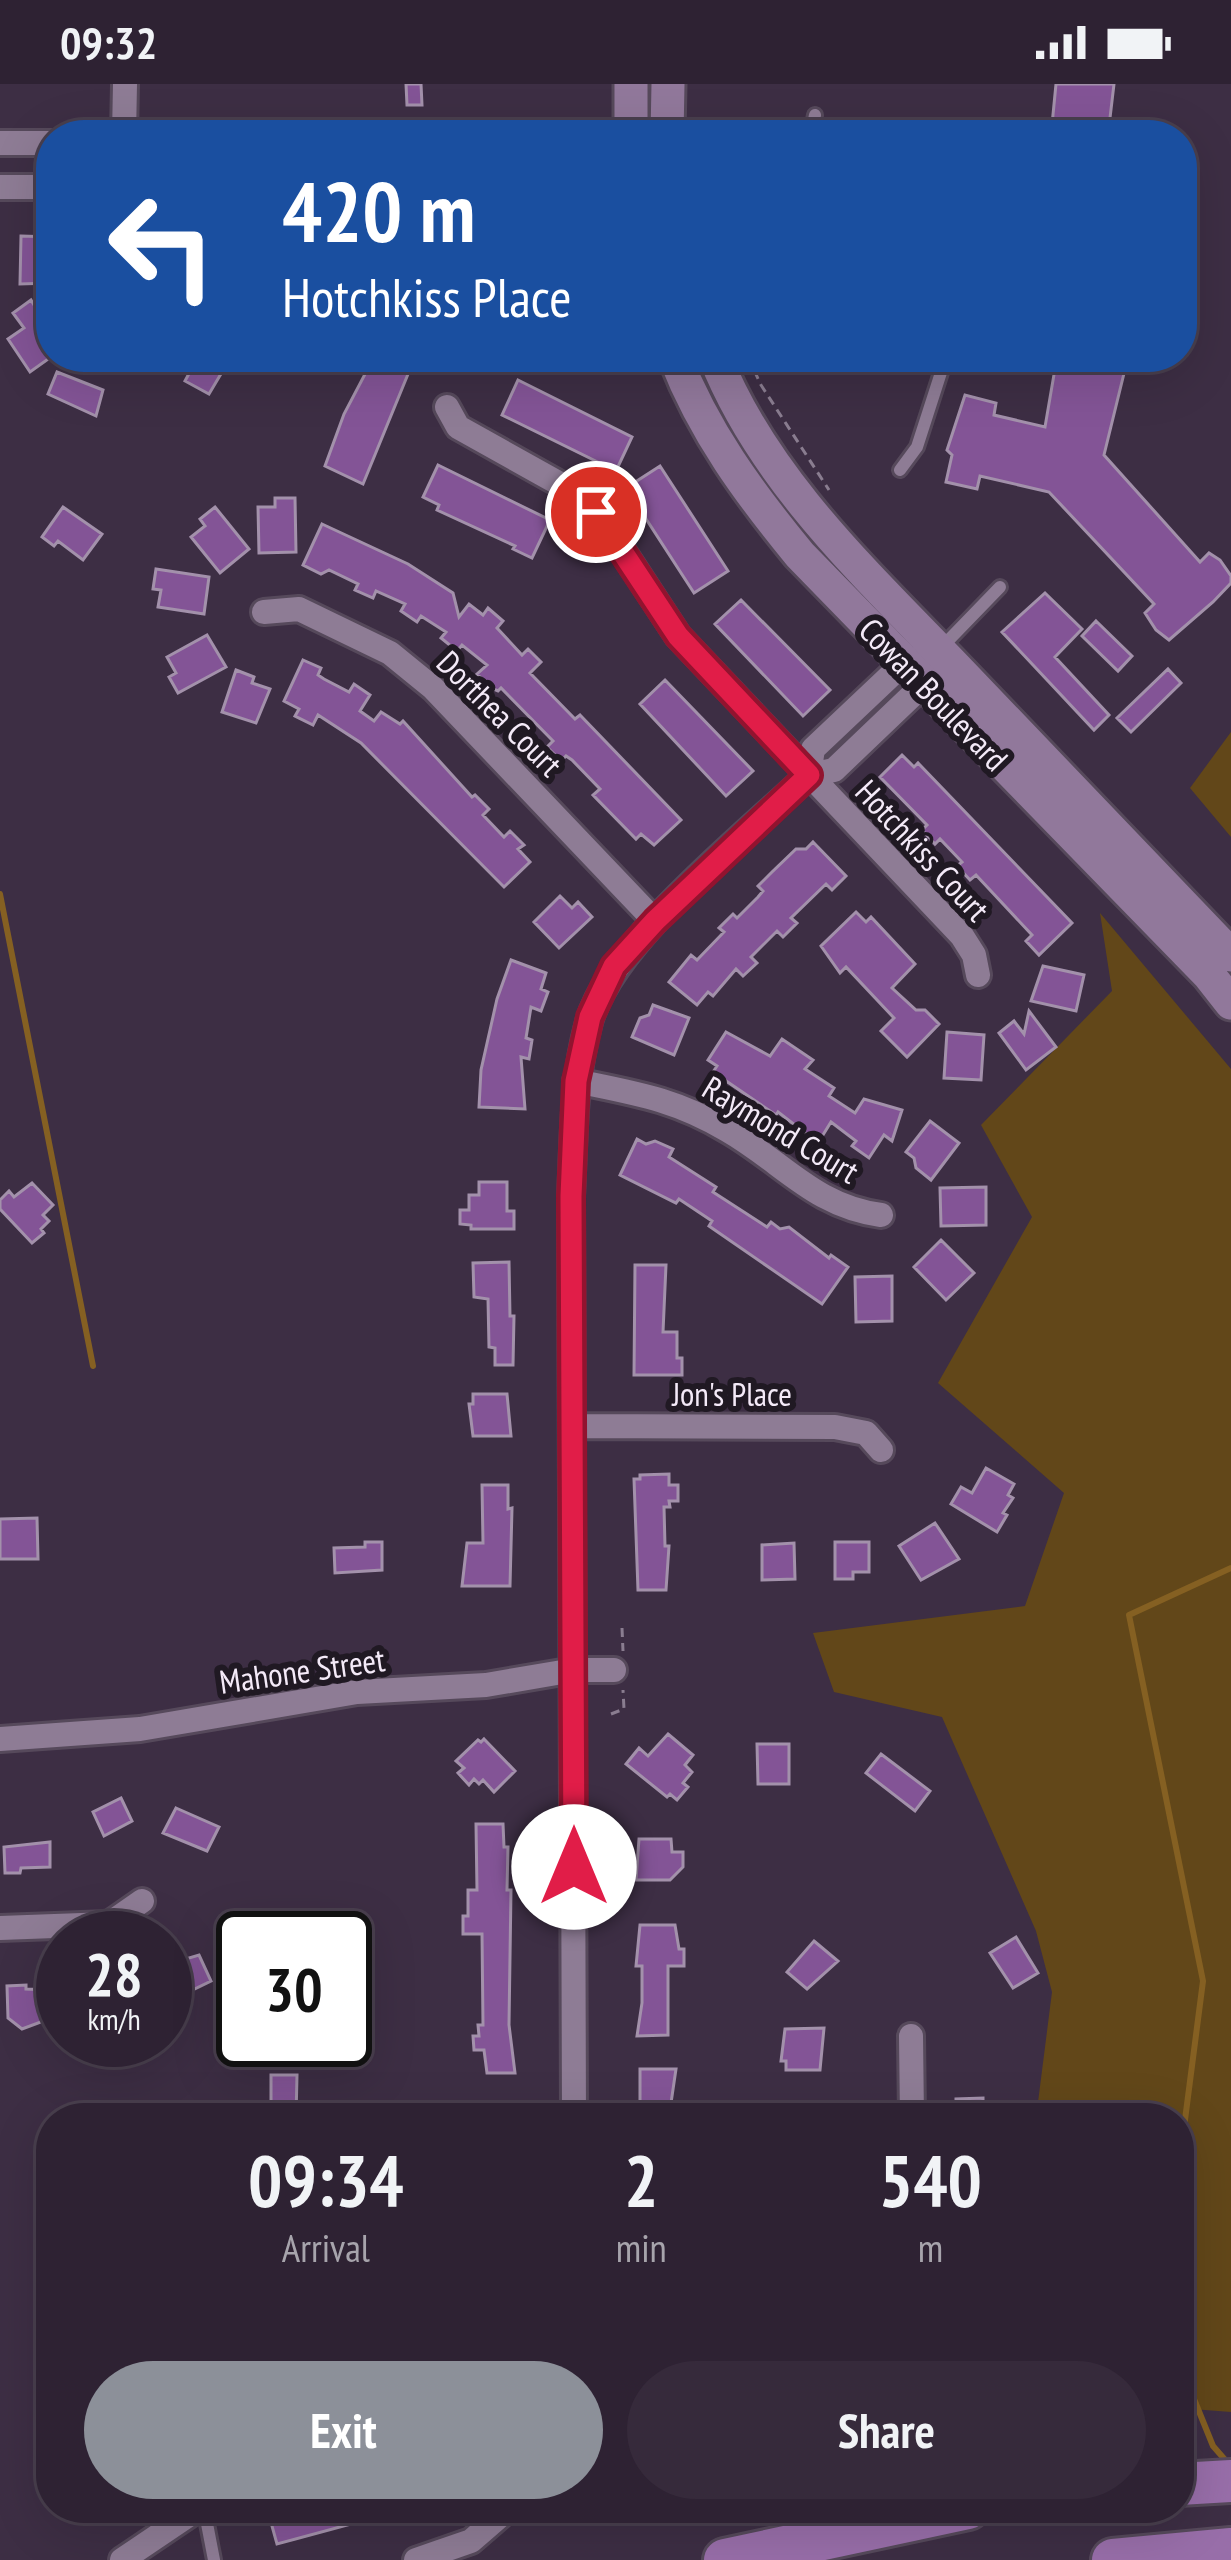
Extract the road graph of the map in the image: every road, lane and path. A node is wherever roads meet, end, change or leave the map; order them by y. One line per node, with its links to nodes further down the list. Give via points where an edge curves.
1 (125, 84): 5 (street)
2 (631, 84): 6 (main road)
3 (668, 84): 7 (main road)
4 (815, 115): 8 (lane)
5 (124, 120)
6 (631, 120)
7 (668, 120)
8 (814, 120)
9 (36, 142): 10 (street)
10 (0, 143)
11 (0, 187): 12 (street)
12 (36, 188)
13 (682, 372): 21 (main road, Cowan Boulevard, via 752,497)
14 (724, 372): 20 (main road, Cowan Boulevard, via 795,492)
15 (941, 372): 17 (lane)
16 (447, 407): 22 (street, Hotchkiss Court, via 458,427 596,512 678,636)
17 (900, 470)
18 (1000, 587): 20 (lane)
19 (264, 612): 23 (street, Dorthea Court, via 299,609 390,653)
20 (939, 650): 21 (street); 24 (main road, Cowan Boulevard)
21 (914, 673): 22 (street, via 813,749); 26 (main road, Cowan Boulevard)
22 (809, 775): 23 (street); 25 (street, Hotchkiss Court, via 962,936)
23 (655, 921): 27 (street, via 614,966 590,1017)
24 (1231, 955)
25 (978, 975)
26 (1231, 1003)
27 (576, 1081): 28 (street, Raymond Court, via 668,1100 847,1210); 29 (street)
28 (881, 1214)
29 (574, 1426): 30 (street, Jon's Place, via 835,1427 866,1433); 31 (street)
30 (880, 1450)
31 (574, 1670): 32 (street, Mahone Street); 33 (street, Mahone Street, via 293,1700 140,1729); 37 (street)
32 (614, 1670)
33 (0, 1739)
34 (142, 1901): 35 (street, via 109,1924)
35 (0, 1928)
36 (911, 2036): 38 (street)
37 (574, 2103)
38 (913, 2103)
39 (1231, 2480): 40 (highway)
40 (1194, 2483)
41 (179, 2523): 46 (street)
42 (205, 2523): 47 (lane)
43 (492, 2523): 48 (street, via 471,2541)
44 (898, 2523): 49 (highway)
45 (1231, 2549): 50 (highway)
46 (122, 2560)
47 (214, 2560)
48 (416, 2560)
49 (724, 2560)
50 (1113, 2560)

